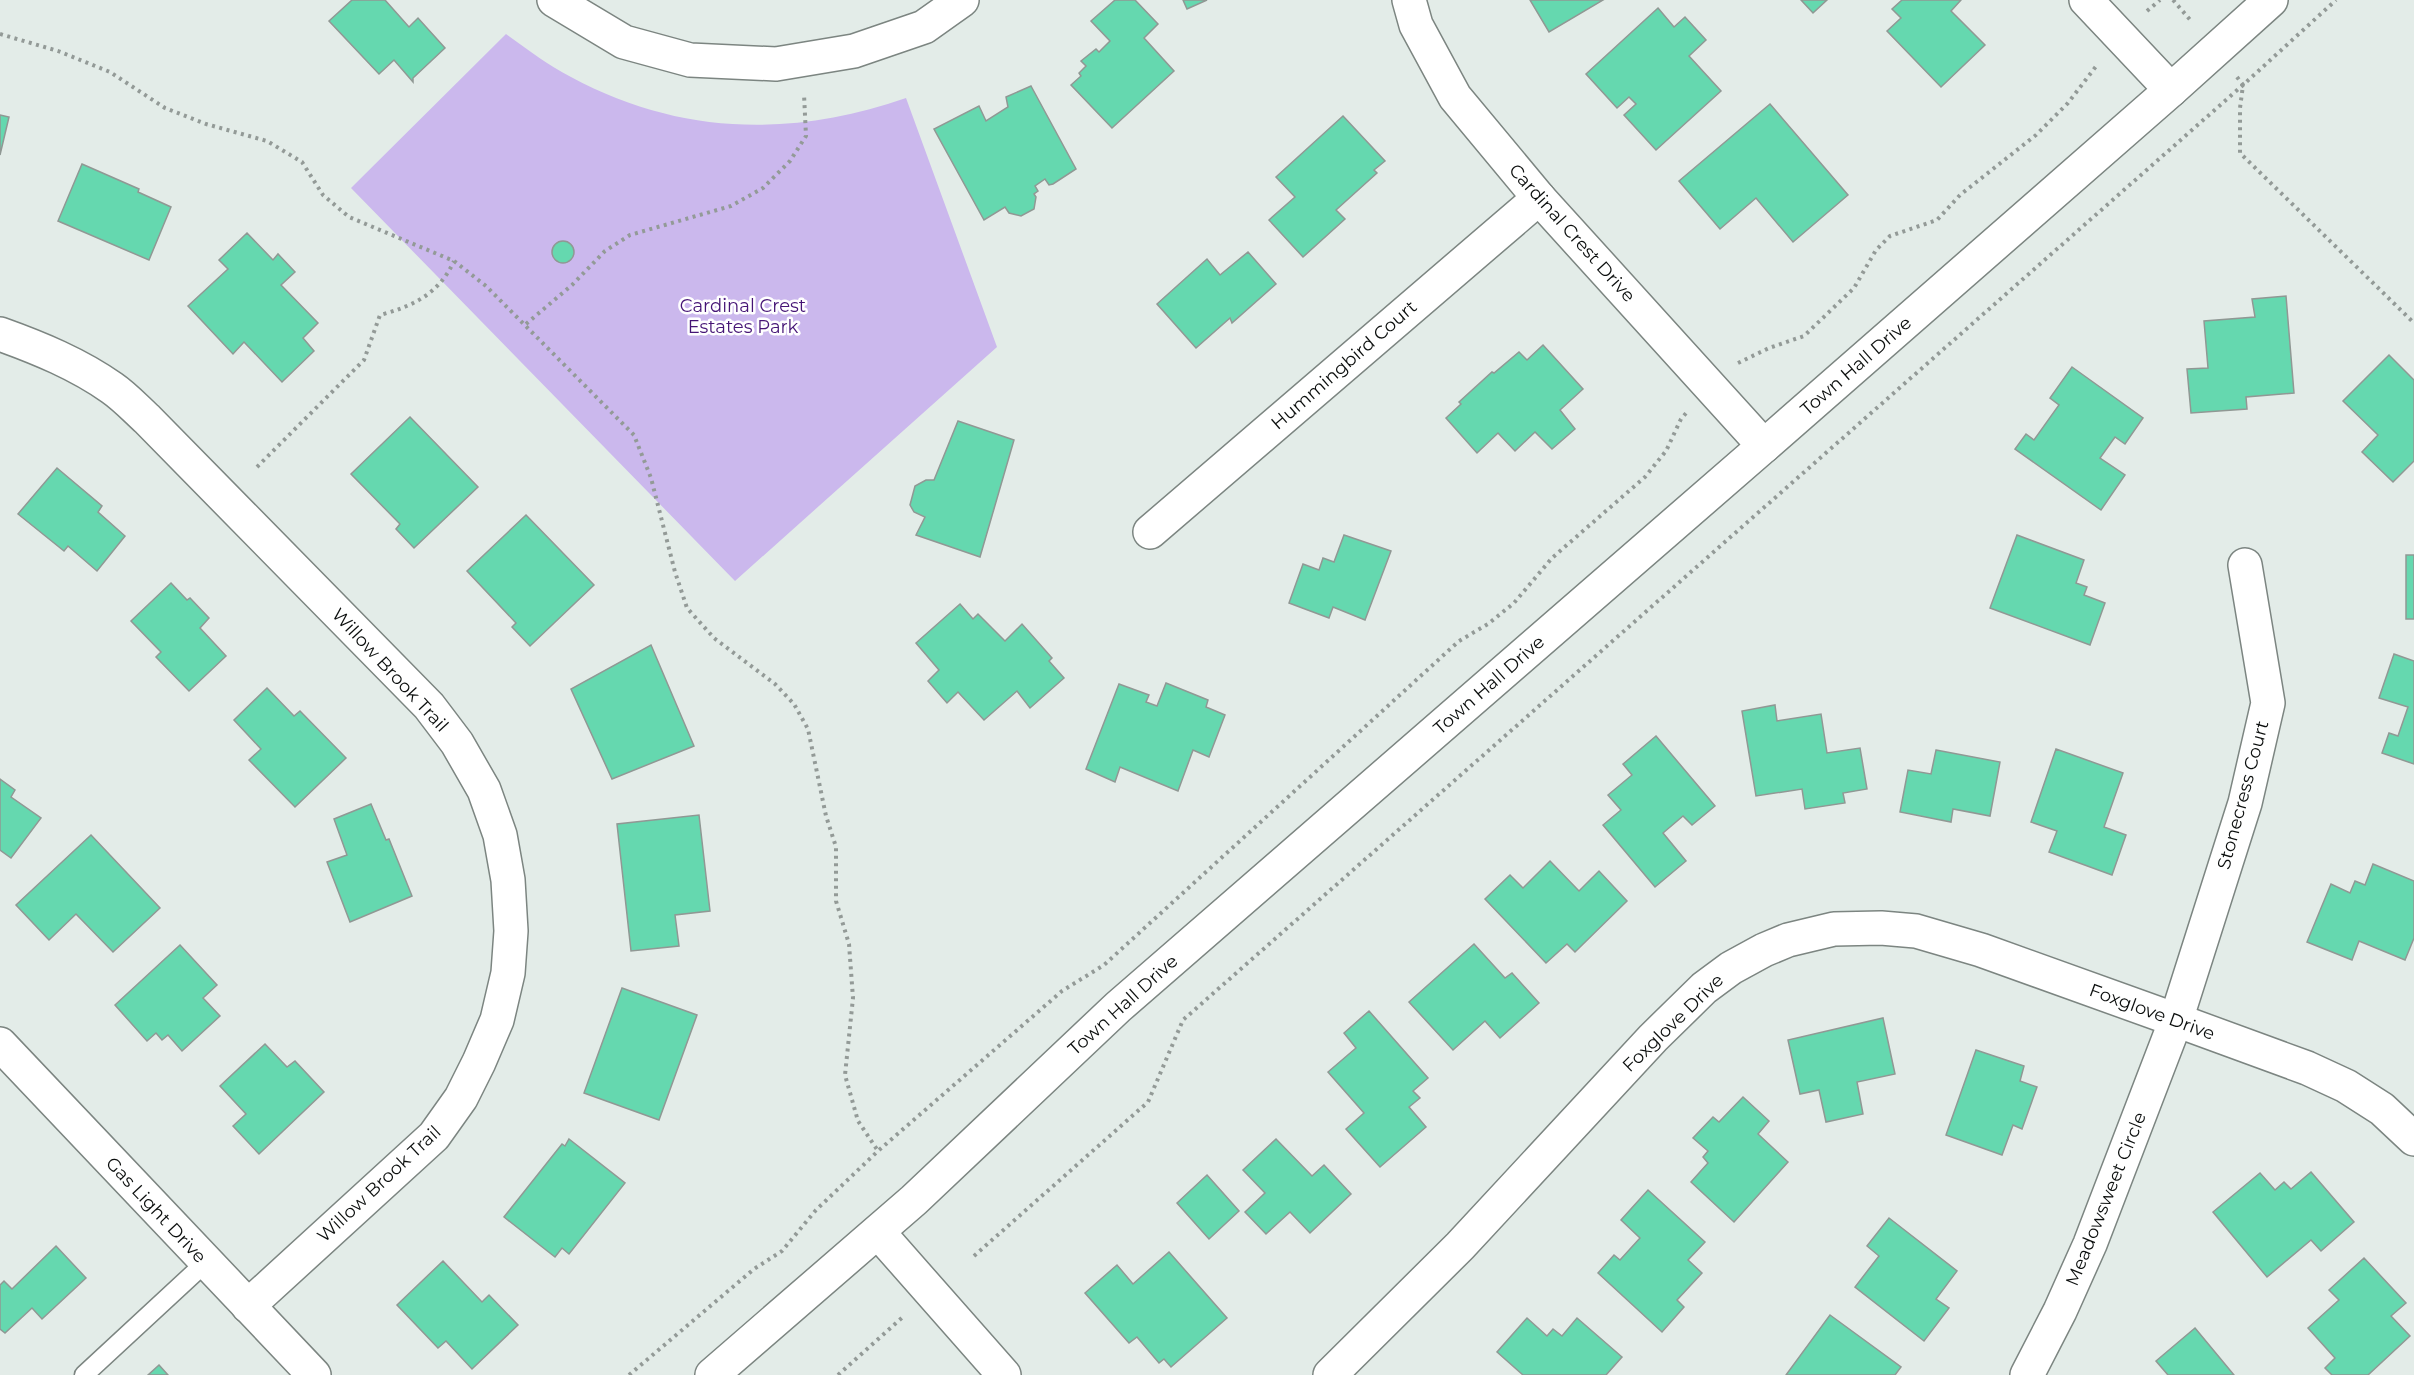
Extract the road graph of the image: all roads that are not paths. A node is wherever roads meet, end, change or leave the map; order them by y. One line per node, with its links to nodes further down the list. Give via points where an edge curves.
1 (554, 0): 2 (street, via 624,42 690,60 776,64 854,51 924,27)
2 (962, 0)
3 (1409, 0): 7 (street, Cardinal Crest Drive, via 1416,25 1455,97)
4 (2086, 0): 6 (street)
5 (2271, 0): 6 (street, Town Hall Drive)
6 (2171, 90): 9 (street, Town Hall Drive)
7 (1539, 198): 9 (street, Cardinal Crest Drive); 10 (street, Hummingbird Court)
8 (0, 334): 17 (street, Willow Brook Trail, via 38,347 81,369 113,389 147,418 429,706 457,742 484,790 500,835 511,931 508,973 497,1020 460,1098 434,1136)
9 (1764, 446): 15 (street, Town Hall Drive, via 1118,1007)
10 (1150, 532)
11 (2245, 565): 12 (street, Stonecress Court, via 2268,703 2245,803)
12 (2176, 1020): 14 (street, Foxglove Drive, via 2346,1086 2382,1109); 22 (street, Foxglove Drive, via 1981,950 1916,931 1834,929 1772,946 1704,988 1460,1246); 23 (street, Meadowsweet Circle, via 2090,1244)
13 (0, 1044): 16 (street, Gas Light Drive)
14 (2414, 1139)
15 (878, 1232): 20 (street, Town Hall Drive); 21 (street)
16 (205, 1263): 17 (street, Gas Light Drive); 18 (lane)
17 (248, 1306): 19 (street, Gas Light Drive)
18 (84, 1375)
19 (314, 1375)
20 (712, 1375)
21 (1004, 1375)
22 (1330, 1375)
23 (2027, 1375)

